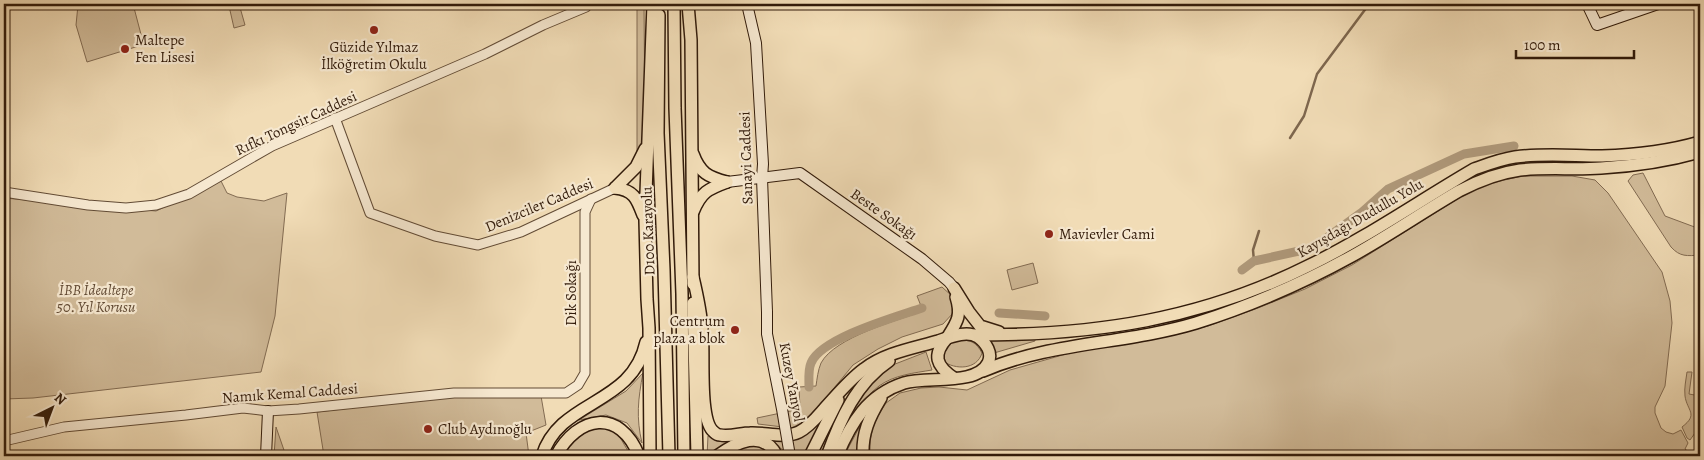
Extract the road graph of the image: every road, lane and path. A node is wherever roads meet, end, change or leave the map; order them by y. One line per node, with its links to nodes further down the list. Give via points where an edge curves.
1 (588, 4): 9 (street, Rıfkı Tongsir Caddesi, via 485,54)
2 (653, 4): 10 (main road)
3 (659, 4): 41 (main road, D100 Karayolu, via 658,133)
4 (674, 4): 42 (main road, D100 Karayolu)
5 (688, 4): 12 (main road)
6 (747, 4): 14 (main road, Sanayi Caddesi, via 756,43)
7 (1587, 4): 8 (main road, via 1597,25)
8 (1658, 4)
9 (335, 118): 17 (street, Rıfkı Tongsir Caddesi, via 272,146 189,194 156,205 126,208 88,205); 18 (street, Denizciler Caddesi, via 370,213 435,236 478,245 521,232)
10 (648, 140): 16 (main road, via 636,167); 20 (main road)
11 (1700, 142): 26 (main road, Kayışdağı Dudullu Yolu, via 1648,153 1547,155 1497,161 1474,169 1349,245 1264,287 1196,310 1139,323)
12 (691, 147): 15 (main road, via 704,173); 19 (main road)
13 (1700, 152): 29 (main road, Kayışdağı Dudullu Yolu, via 1630,165 1520,170 1496,175 1459,191 1311,278 1267,297 1195,323 1024,356)
14 (762, 178): 15 (main road); 22 (main road, Beste Sokağı, via 800,172 922,258); 23 (main road, Sanayi Caddesi)
15 (727, 182): 19 (main road, via 703,193)
16 (614, 188): 18 (street, Denizciler Caddesi); 20 (main road, via 636,197)
17 (4, 192)
18 (590, 200): 31 (street, Dik Sokağı, via 585,212 585,373)
19 (692, 216): 21 (main road)
20 (645, 220): 24 (main road)
21 (692, 277): 32 (main road, via 703,331 705,410 708,424 715,434 794,434 816,419); 43 (main road)
22 (951, 285): 26 (main road, via 980,326 998,332); 27 (main road, via 960,309 957,322)
23 (767, 312): 46 (main road, Kuzey Yanyol, bridge, via 767,334)
24 (650, 328): 37 (main road, via 644,352 626,382 558,428); 40 (main road)
25 (975, 335): 26 (main road, Kayışdağı Dudullu Yolu); 27 (main road); 29 (main road, via 988,348 989,361)
26 (1030, 335)
27 (947, 338): 28 (main road); 30 (main road, via 937,354 942,369)
28 (902, 352): 32 (main road, via 877,360); 48 (main road, via 860,386)
29 (983, 371): 30 (main road, via 974,376)
30 (954, 378): 33 (main road, via 915,380)
31 (578, 385): 34 (street, Namık Kemal Caddesi, via 566,393 454,393)
32 (847, 385): 47 (main road)
33 (885, 393): 49 (main road, via 855,419); 50 (main road, via 866,427)
34 (268, 411): 35 (street, Namık Kemal Caddesi, via 243,408 64,427); 36 (main road)
35 (4, 441)
36 (266, 456)
37 (542, 456)
38 (556, 456): 39 (main road, via 575,433 601,423 623,430)
39 (640, 456)
40 (650, 456)
41 (669, 456)
42 (684, 456)
43 (697, 456)
44 (717, 456): 45 (main road, via 752,440 765,442)
45 (777, 456)
46 (790, 456)
47 (810, 456)
48 (827, 456)
49 (837, 456)
50 (863, 456)

